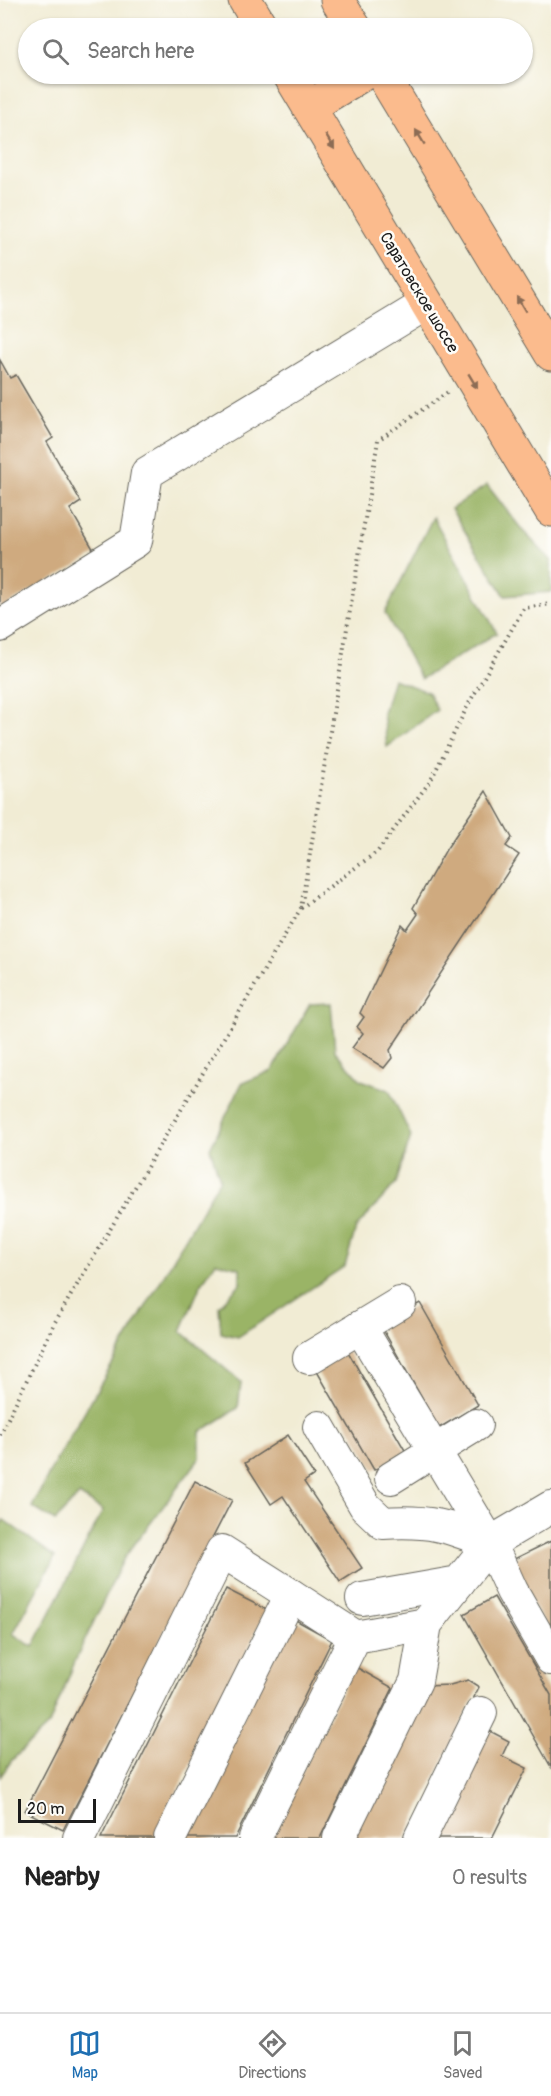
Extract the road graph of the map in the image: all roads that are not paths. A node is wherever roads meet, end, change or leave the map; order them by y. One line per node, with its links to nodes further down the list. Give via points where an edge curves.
1 (245, 0): 3 (main road)
2 (337, 0): 4 (main road)
3 (256, 18)
4 (349, 18)
5 (295, 84): 8 (main road, Саратовское шоссе)
6 (347, 84): 8 (main road)
7 (388, 84): 10 (main road, one-way to 7)
8 (309, 107): 9 (main road, Саратовское шоссе, one-way to 9)
9 (426, 304): 11 (main road, Саратовское шоссе, one-way to 11); 12 (lane, via 147,473 136,541)
10 (549, 346)
11 (551, 510)
12 (0, 626)
13 (400, 1303): 14 (lane)
14 (360, 1327): 15 (lane); 18 (lane)
15 (309, 1358)
16 (476, 1425): 18 (lane)
17 (319, 1427): 21 (lane, via 365,1506 383,1523 447,1525)
18 (436, 1452): 19 (lane); 21 (lane)
19 (391, 1478)
20 (551, 1507): 21 (lane)
21 (490, 1543): 22 (lane); 27 (lane)
22 (459, 1582): 24 (lane); 25 (lane)
23 (291, 1596): 26 (lane); 29 (lane, via 222,1551); 30 (lane)
24 (363, 1599)
25 (426, 1624): 26 (lane); 32 (lane, via 416,1681)
26 (356, 1636): 31 (lane)
27 (551, 1659)
28 (481, 1713): 33 (lane)
29 (80, 1838)
30 (170, 1838)
31 (255, 1838)
32 (339, 1838)
33 (420, 1838)

